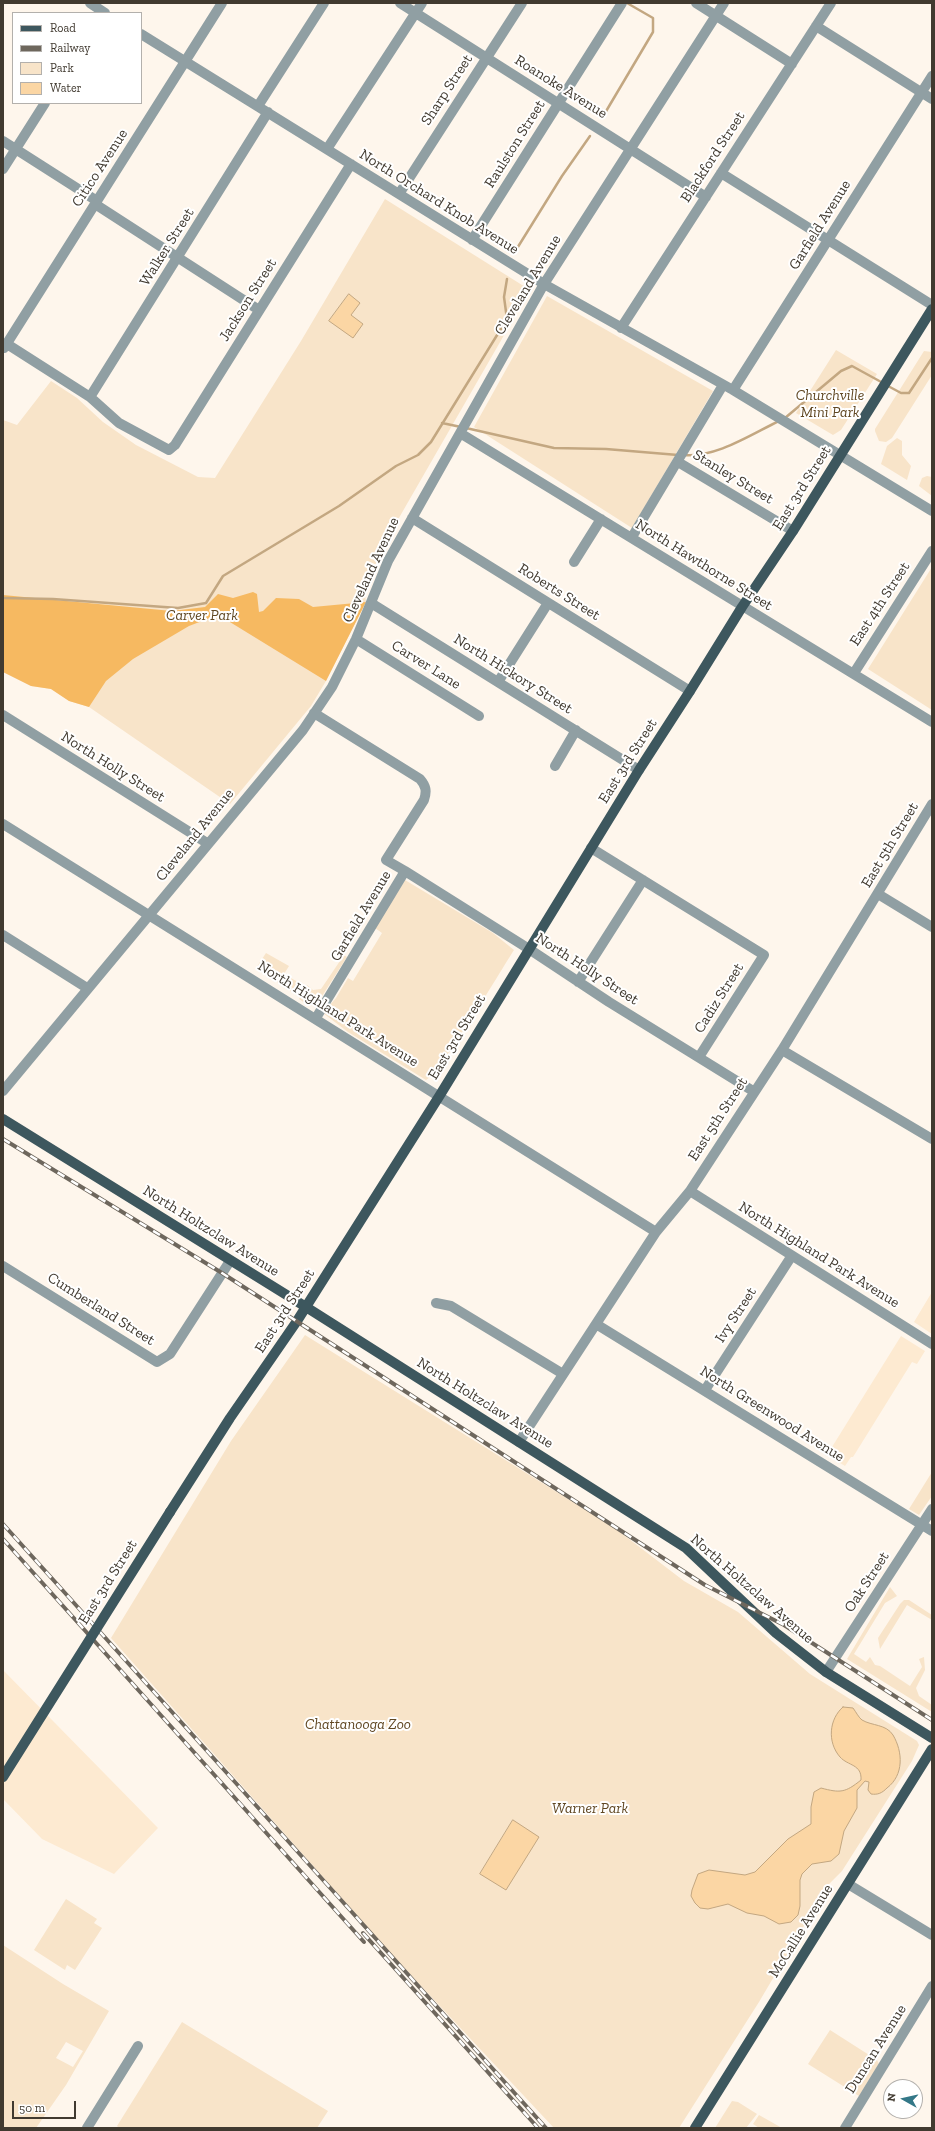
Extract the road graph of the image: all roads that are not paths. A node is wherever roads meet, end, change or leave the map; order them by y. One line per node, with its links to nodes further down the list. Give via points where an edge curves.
1 (90, 3): 11 (street)
2 (222, 3): 17 (street, Citico Avenue)
3 (324, 3): 24 (street)
4 (400, 3): 12 (street, Roanoke Avenue)
5 (422, 3): 12 (street)
6 (522, 3): 16 (street, Sharp Street)
7 (622, 3): 22 (street, Raulston Street)
8 (696, 3): 13 (street)
9 (724, 3): 13 (street, Cleveland Avenue)
10 (831, 3): 14 (street, Blackford Street)
11 (103, 12)
12 (415, 13): 16 (street, Roanoke Avenue); 29 (street)
13 (716, 16): 18 (street); 27 (street, Cleveland Avenue)
14 (816, 26): 18 (street, Blackford Street); 20 (street)
15 (142, 35): 17 (street, North Orchard Knob Avenue)
16 (486, 58): 22 (street, Roanoke Avenue); 33 (street, Sharp Street)
17 (186, 61): 24 (street, North Orchard Knob Avenue); 35 (street, Citico Avenue)
18 (792, 64): 32 (street, Blackford Street)
19 (932, 76): 20 (street, Garfield Avenue)
20 (922, 92): 21 (street); 36 (street, Garfield Avenue)
21 (932, 99)
22 (558, 103): 27 (street, Roanoke Avenue); 37 (street, Raulston Street)
23 (43, 104): 28 (street)
24 (258, 106): 25 (street, North Orchard Knob Avenue)
25 (268, 112): 29 (street, North Orchard Knob Avenue); 38 (street, Walker Street)
26 (3, 141): 28 (street)
27 (630, 148): 34 (street, Roanoke Avenue); 39 (street, Cleveland Avenue)
28 (16, 149): 31 (street); 35 (street)
29 (327, 150): 30 (street, North Orchard Knob Avenue)
30 (351, 164): 33 (street, North Orchard Knob Avenue); 42 (street, Jackson Street)
31 (3, 169)
32 (721, 173): 34 (street, Blackford Street); 36 (street)
33 (399, 194): 37 (street, North Orchard Knob Avenue)
34 (706, 197): 43 (street, Blackford Street)
35 (96, 202): 38 (street); 44 (street, Citico Avenue)
36 (829, 239): 40 (street); 46 (street, Garfield Avenue)
37 (472, 240): 39 (street, North Orchard Knob Avenue)
38 (177, 259): 42 (street); 47 (street, Walker Street)
39 (544, 284): 43 (street, North Orchard Knob Avenue); 48 (street, Cleveland Avenue)
40 (932, 305)
41 (932, 309): 49 (main road, East 3rd Street)
42 (259, 310): 47 (street, Jackson Street, via 175,445 169,450 119,423)
43 (621, 328): 45 (street, North Orchard Knob Avenue)
44 (5, 346): 47 (street)
45 (723, 385): 46 (street, North Orchard Knob Avenue); 50 (street)
46 (733, 390): 49 (street, North Orchard Knob Avenue)
47 (90, 397)
48 (460, 433): 52 (street, Cleveland Avenue); 53 (street, North Hawthorne Street)
49 (841, 455): 51 (street, North Orchard Knob Avenue); 54 (main road, East 3rd Street)
50 (678, 462): 54 (street, Stanley Street); 55 (street)
51 (932, 511)
52 (412, 518): 58 (street, Cleveland Avenue, via 388,561); 59 (street, Roberts Street)
53 (601, 518): 55 (street, North Hawthorne Street); 57 (street)
54 (793, 531): 60 (main road, East 3rd Street)
55 (632, 537): 60 (street, North Hawthorne Street)
56 (932, 552): 62 (street, East 4th Street)
57 (574, 562)
58 (371, 603): 61 (street, Cleveland Avenue); 63 (street, North Hickory Street)
59 (548, 603): 63 (street); 64 (street, Roberts Street)
60 (742, 607): 62 (street, North Hawthorne Street); 64 (main road, East 3rd Street)
61 (356, 639): 65 (street, Cleveland Avenue, via 332,687); 67 (street, Carver Lane)
62 (854, 673): 68 (street, North Hawthorne Street)
63 (498, 682): 69 (street, North Hickory Street)
64 (690, 692): 71 (main road, East 3rd Street)
65 (314, 713): 74 (street, Cleveland Avenue, via 303,730); 76 (street, Garfield Avenue, via 420,779 425,785 424,800 386,860)
66 (3, 715): 74 (street, North Holly Street)
67 (479, 716)
68 (932, 722)
69 (576, 730): 70 (street); 71 (street, North Hickory Street)
70 (555, 766)
71 (639, 770): 75 (main road, East 3rd Street)
72 (932, 804): 78 (street, East 5th Street)
73 (3, 824): 79 (street, North Highland Park Avenue)
74 (207, 843): 79 (street, Cleveland Avenue)
75 (591, 848): 77 (street); 82 (main road, East 3rd Street)
76 (405, 871): 82 (street, North Holly Street); 85 (street, Garfield Avenue)
77 (643, 880): 83 (street); 87 (street, Cadiz Street, via 764,955)
78 (878, 894): 80 (street); 86 (street, East 5th Street)
79 (150, 915): 84 (street, Cleveland Avenue); 85 (street, North Highland Park Avenue)
80 (932, 927)
81 (3, 935): 84 (street)
82 (529, 949): 83 (street, North Holly Street); 90 (main road, East 3rd Street)
83 (578, 982): 87 (street, North Holly Street)
84 (87, 988): 88 (street, Cleveland Avenue)
85 (316, 1018): 90 (street, North Highland Park Avenue)
86 (782, 1050): 89 (street, East 5th Street); 92 (street)
87 (699, 1057): 89 (street, North Holly Street)
88 (3, 1091)
89 (754, 1091): 93 (street, East 5th Street)
90 (440, 1095): 94 (street, North Highland Park Avenue); 99 (main road, East 3rd Street)
91 (3, 1119): 96 (main road, North Holtzclaw Avenue)
92 (932, 1139)
93 (690, 1191): 94 (street, East 5th Street); 95 (street, North Highland Park Avenue)
94 (656, 1232): 100 (street, East 5th Street)
95 (791, 1257): 101 (street, North Highland Park Avenue); 103 (street, Ivy Street)
96 (230, 1261): 97 (street, Cumberland Street, via 170,1354 157,1362); 99 (main road, North Holtzclaw Avenue)
97 (3, 1266)
98 (436, 1303): 102 (street, via 451,1306)
99 (306, 1307): 104 (main road, North Holtzclaw Avenue); 111 (main road, East 3rd Street, bridge, via 230,1418)
100 (596, 1324): 102 (street, East 5th Street); 103 (street, North Greenwood Avenue)
101 (932, 1344)
102 (563, 1374): 104 (street, East 5th Street)
103 (705, 1390): 106 (street, North Greenwood Avenue)
104 (519, 1442): 108 (main road, North Holtzclaw Avenue, via 686,1548 776,1633)
105 (932, 1509): 106 (street, Oak Street)
106 (922, 1525): 107 (street, North Greenwood Avenue); 108 (street, Oak Street)
107 (932, 1531)
108 (826, 1672): 109 (main road, North Holtzclaw Avenue)
109 (932, 1738)
110 (932, 1749): 112 (main road, McCallie Avenue)
111 (3, 1777)
112 (848, 1884): 113 (street); 117 (main road, McCallie Avenue)
113 (932, 1935)
114 (932, 1986): 118 (street, Duncan Avenue)
115 (138, 2046): 116 (street)
116 (87, 2128)
117 (695, 2128)
118 (845, 2128)

